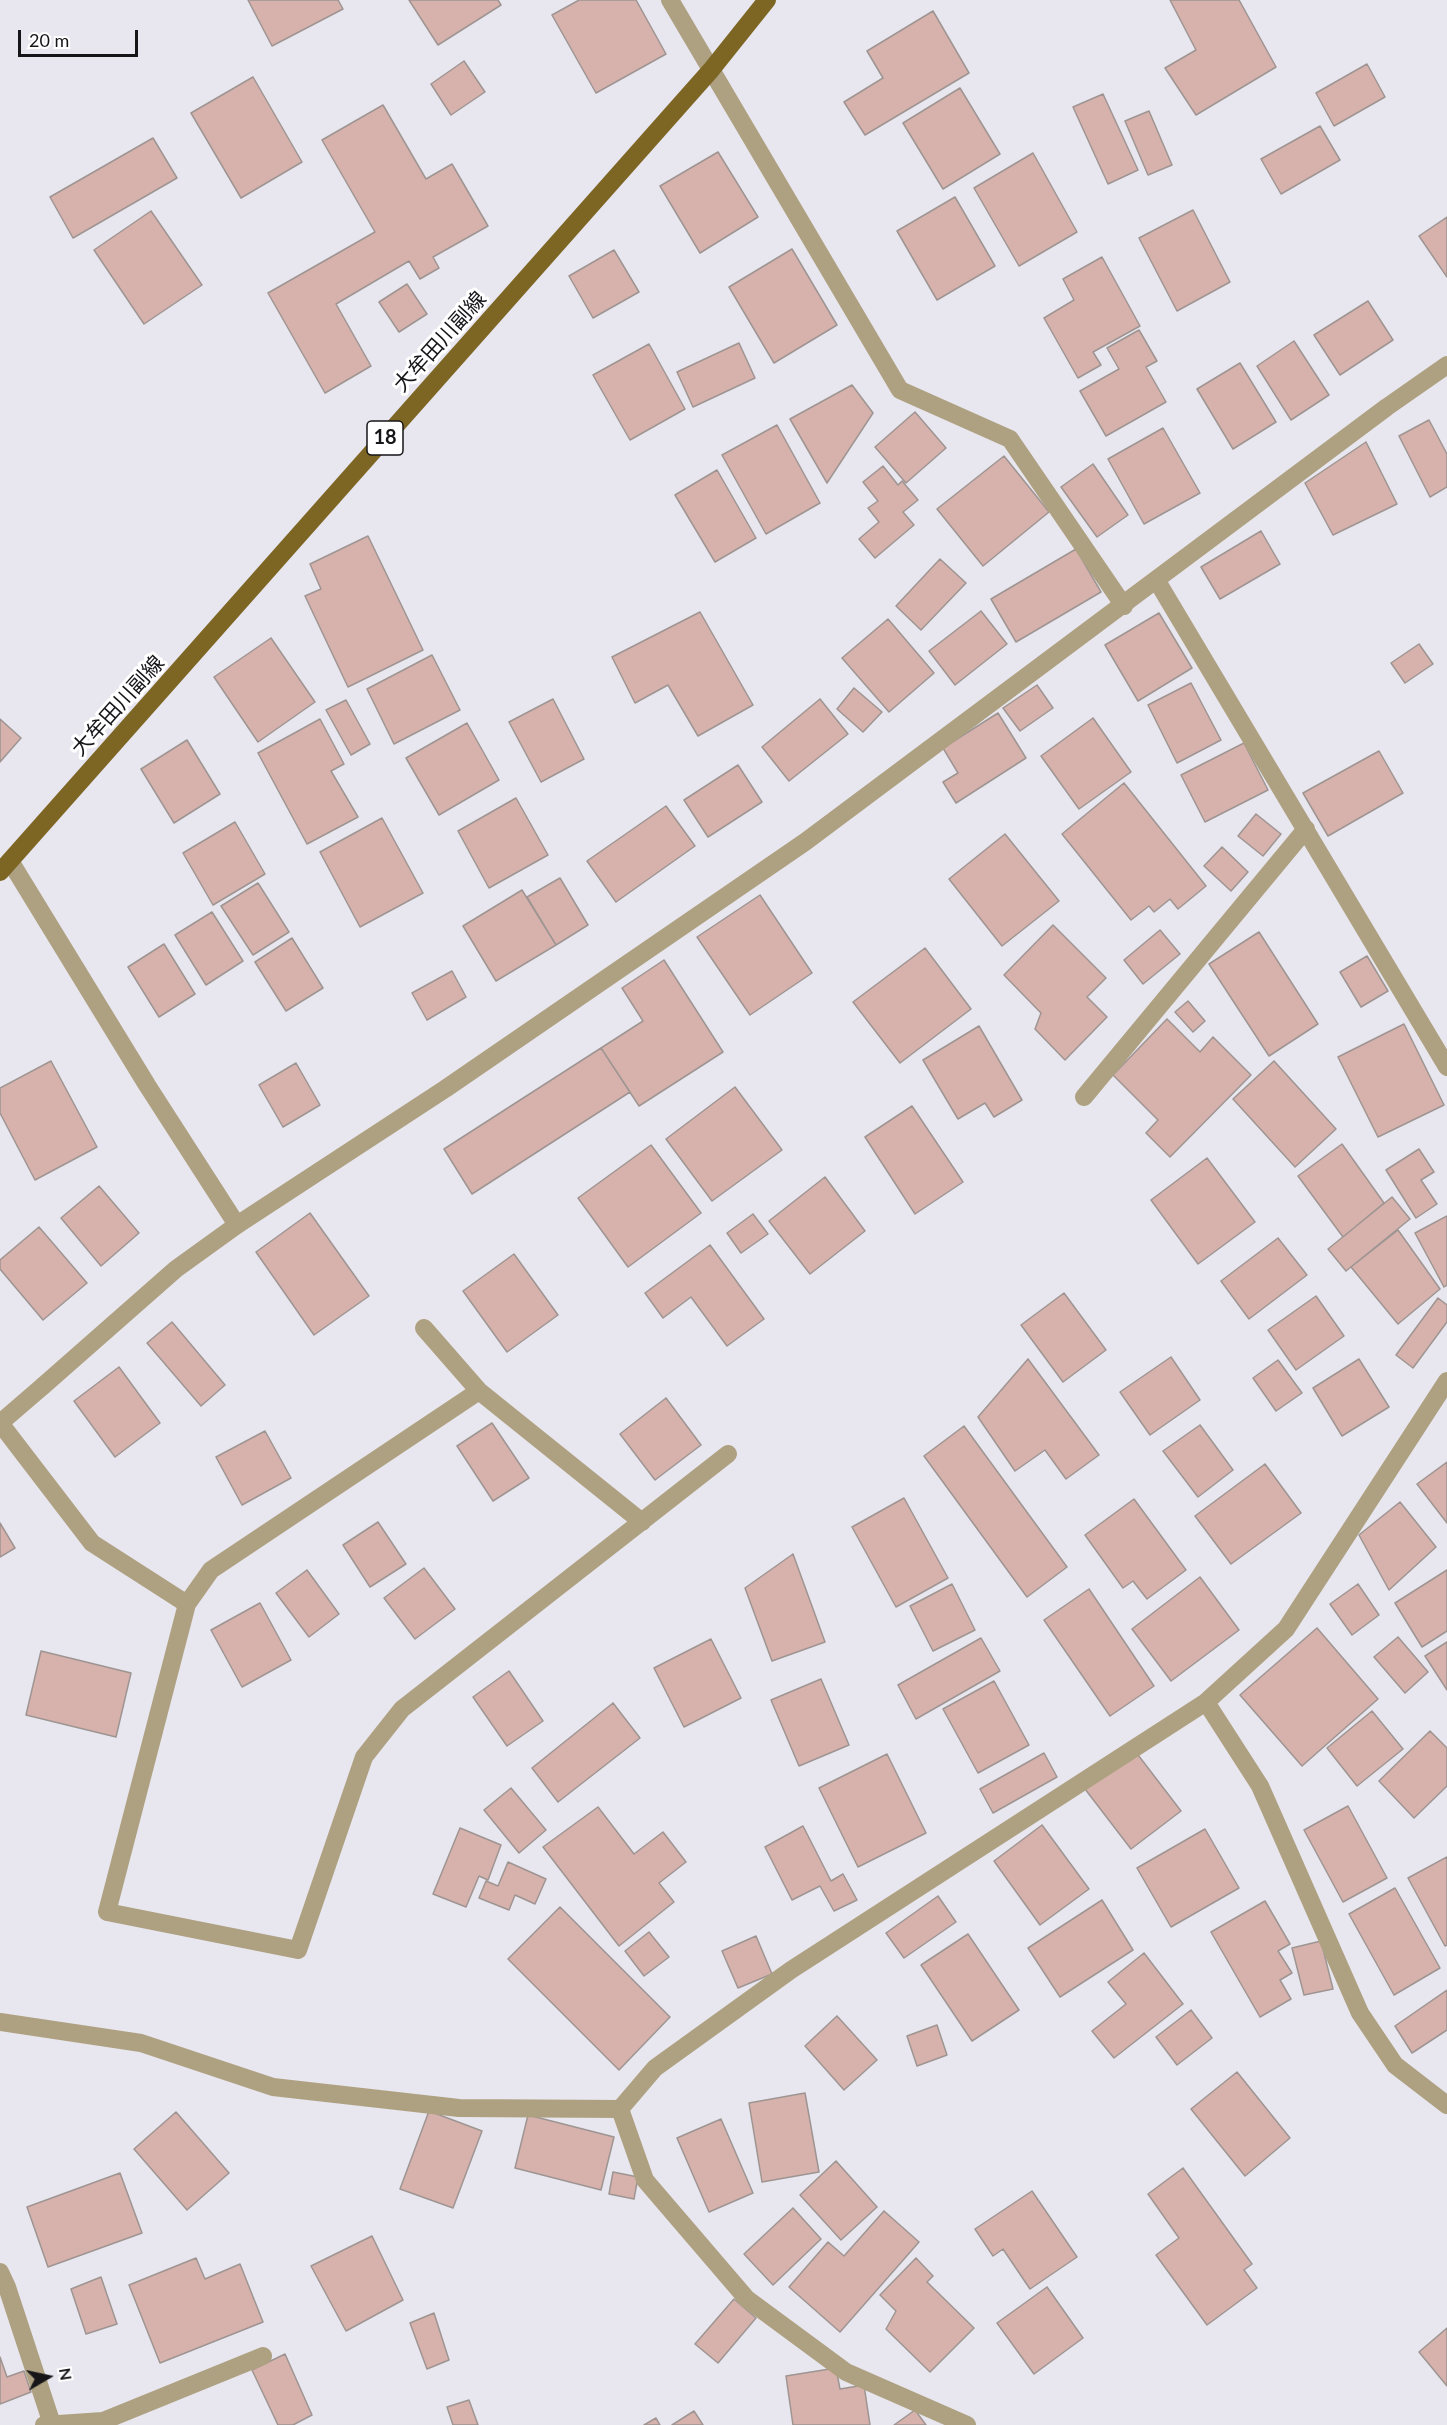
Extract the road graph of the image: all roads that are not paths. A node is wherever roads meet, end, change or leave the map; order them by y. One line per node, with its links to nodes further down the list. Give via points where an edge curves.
1 (670, 0): 3 (street)
2 (767, 0): 3 (main road, 大牟田川副線 / 18)
3 (711, 70): 6 (street, via 900,390 1010,439); 8 (main road, 大牟田川副線 / 18)
4 (1447, 365): 5 (street)
5 (1157, 581): 6 (street); 7 (street)
6 (1124, 606): 11 (street, via 805,842 445,1089)
7 (1306, 829): 9 (street); 10 (street)
8 (5, 867): 11 (street)
9 (1447, 1067)
10 (1084, 1096)
11 (237, 1225): 15 (street, via 176,1269)
12 (424, 1328): 14 (street)
13 (1447, 1381): 19 (street, via 1286,1629)
14 (479, 1390): 17 (street); 18 (street, via 211,1570)
15 (0, 1423): 18 (street, via 92,1543)
16 (728, 1454): 17 (street)
17 (642, 1522): 18 (street, via 395,1717 364,1757 298,1950 107,1912)
18 (187, 1604)
19 (1206, 1702): 21 (street, via 1260,1786 1360,2013 1395,2065); 22 (street, via 791,1970 655,2068)
20 (0, 2022): 22 (street, via 141,2043 273,2087 459,2108)
21 (1447, 2105)
22 (620, 2109): 26 (street, via 645,2180 747,2299 846,2372)
23 (0, 2272): 25 (street)
24 (263, 2356): 25 (street, via 103,2421)
25 (48, 2424)
26 (967, 2425)

